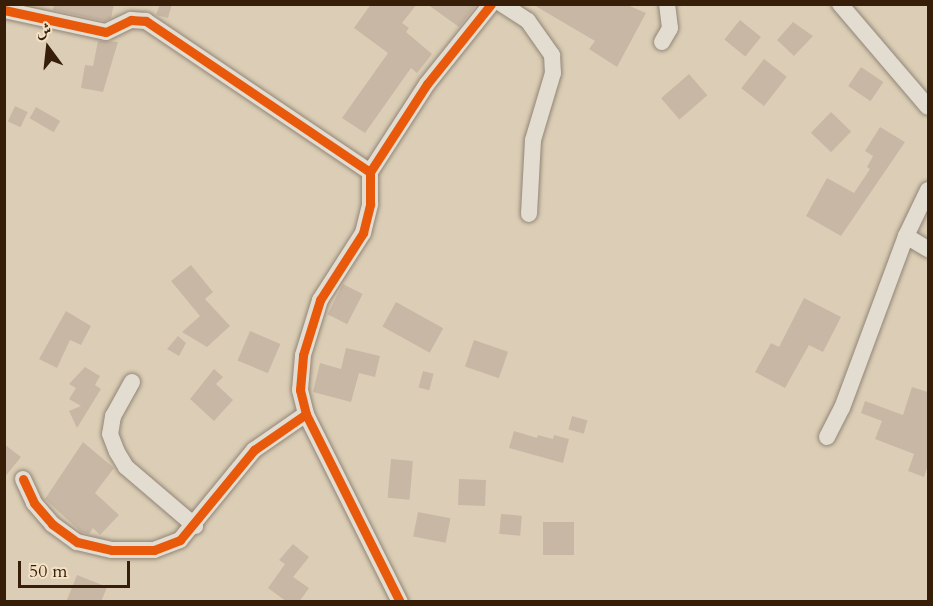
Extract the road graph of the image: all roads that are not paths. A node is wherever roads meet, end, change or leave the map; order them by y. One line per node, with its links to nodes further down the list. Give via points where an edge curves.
1 (491, 4): 8 (street, via 427,84)
2 (502, 4): 10 (street, via 528,21 552,55 553,73 533,140)
3 (667, 4): 6 (street, via 670,28)
4 (840, 4): 7 (street)
5 (4, 10): 8 (street, via 106,32 131,20 146,21)
6 (662, 42)
7 (928, 107)
8 (370, 172): 14 (street, via 370,204 363,233 320,300 310,325 300,390)
9 (928, 190): 11 (street)
10 (529, 214)
11 (906, 236): 12 (street); 15 (street, via 842,408)
12 (928, 249)
13 (132, 382): 17 (street, via 113,416 110,434 117,452 126,467)
14 (306, 414): 17 (street, via 254,450); 18 (street)
15 (827, 437)
16 (23, 479): 17 (street, via 34,502 52,524 78,542 112,550 154,550 180,540)
17 (195, 526)
18 (400, 602)

